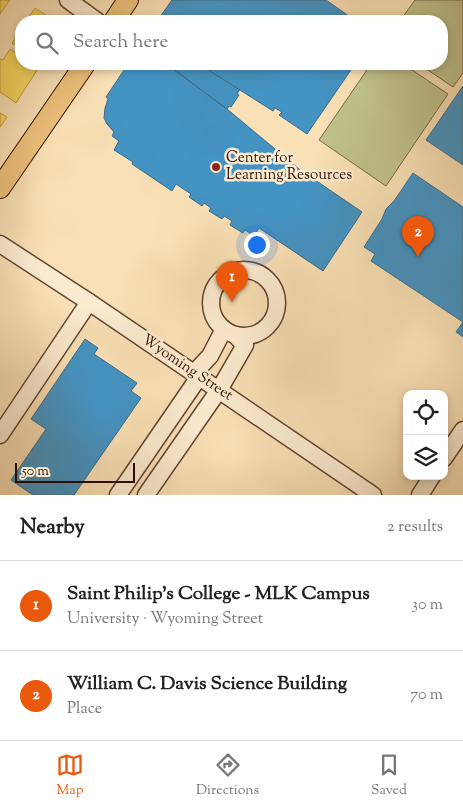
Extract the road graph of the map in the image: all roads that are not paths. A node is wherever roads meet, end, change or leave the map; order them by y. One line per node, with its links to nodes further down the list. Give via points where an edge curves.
1 (68, 0): 3 (street)
2 (128, 0): 4 (main road)
3 (89, 15)
4 (118, 15)
5 (81, 70): 6 (main road)
6 (0, 188)
7 (0, 244): 8 (street, Wyoming Street)
8 (90, 302): 9 (street, Wyoming Street); 12 (street)
9 (196, 375): 10 (street, Wyoming Street); 10 (street, via 229,332 245,345); 15 (street)
10 (219, 390): 16 (street); 17 (street, Wyoming Street)
11 (463, 430): 13 (street)
12 (0, 435)
13 (448, 452)
14 (429, 480): 18 (street)
15 (118, 495)
16 (146, 495)
17 (373, 495)
18 (420, 495)

